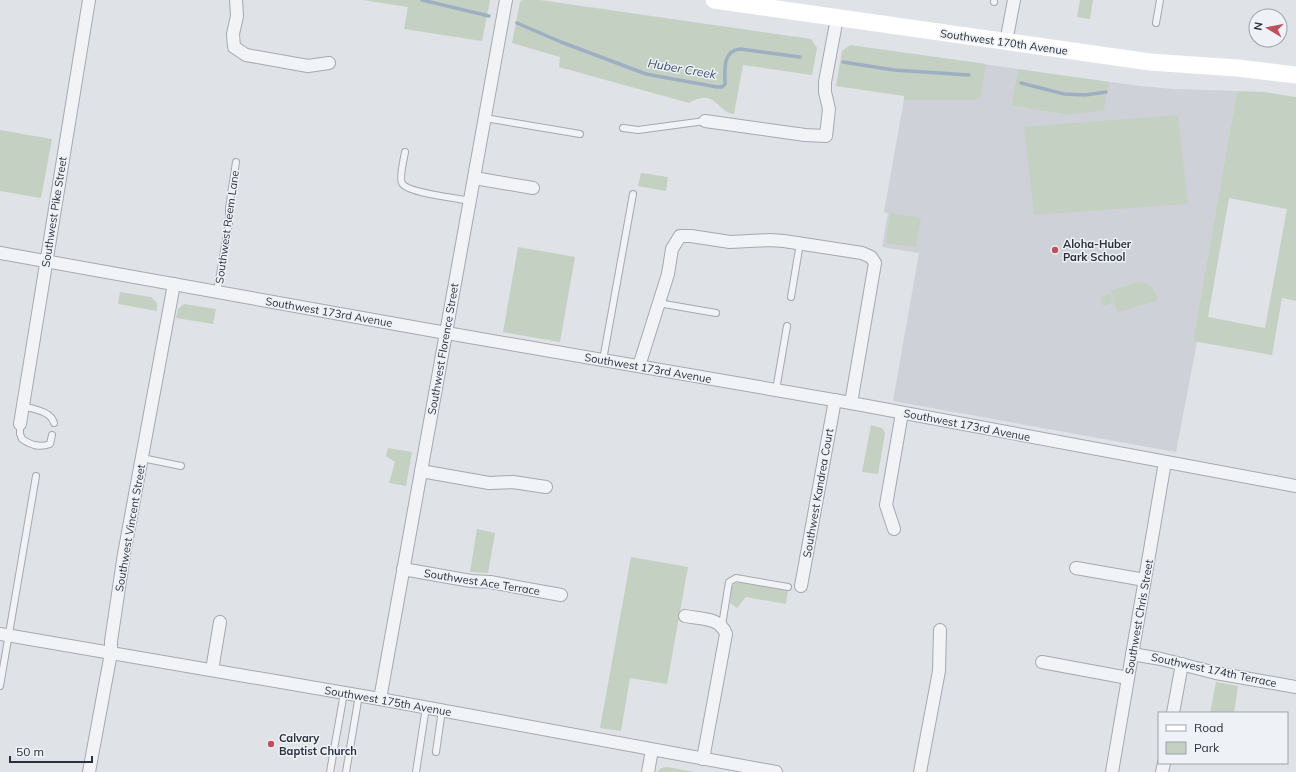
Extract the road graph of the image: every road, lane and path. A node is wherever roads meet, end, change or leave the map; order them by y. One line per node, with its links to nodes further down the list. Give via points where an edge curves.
1 (88, 0): 25 (street, Southwest Pike Street)
2 (236, 0): 11 (street, via 234,47 246,55 308,66)
3 (506, 0): 13 (street, Southwest Florence Street)
4 (714, 0): 7 (main road, Southwest 170th Avenue)
5 (1014, 0): 10 (street)
6 (1160, 0): 9 (lane)
7 (774, 4): 8 (main road, Southwest 170th Avenue)
8 (837, 18): 10 (main road, Southwest 170th Avenue); 14 (street, via 825,82 829,109 826,136)
9 (1156, 23)
10 (1006, 42): 12 (main road, Southwest 170th Avenue, via 1150,62)
11 (329, 63)
12 (1296, 75)
13 (485, 118): 16 (lane); 19 (street, Southwest Florence Street)
14 (705, 121): 15 (lane, via 638,130)
15 (623, 128)
16 (580, 134)
17 (405, 152): 22 (lane, via 401,181 403,185 413,191)
18 (236, 162): 27 (lane, Southwest Reem Lane)
19 (474, 178): 20 (street); 22 (street, Southwest Florence Street)
20 (533, 188)
21 (633, 194): 33 (lane)
22 (470, 200): 32 (street, Southwest Florence Street)
23 (800, 244): 28 (lane); 29 (street, via 770,240 720,241 680,236 672,249 668,274); 37 (street, via 862,253 875,261)
24 (0, 253): 25 (street, Southwest 173rd Avenue)
25 (45, 261): 26 (street, Southwest 173rd Avenue); 38 (street, Southwest Pike Street)
26 (174, 284): 27 (street, Southwest 173rd Avenue); 43 (street, Southwest Vincent Street)
27 (217, 292): 32 (street, Southwest 173rd Avenue)
28 (791, 297)
29 (658, 303): 30 (lane); 34 (street)
30 (716, 313)
31 (787, 326): 35 (lane)
32 (446, 334): 33 (street, Southwest 173rd Avenue); 46 (street, Southwest Florence Street)
33 (603, 360): 34 (street, Southwest 173rd Avenue)
34 (639, 366): 35 (street, Southwest 173rd Avenue)
35 (776, 390): 36 (street, Southwest 173rd Avenue)
36 (835, 400): 37 (street, Southwest 173rd Avenue); 54 (street, Southwest Kandrea Court)
37 (851, 403): 39 (street, Southwest 173rd Avenue)
38 (23, 406): 40 (lane, via 51,416); 41 (street, Southwest Pike Street)
39 (902, 413): 44 (street, Southwest 173rd Avenue); 50 (street, via 886,505)
40 (54, 423)
41 (20, 424): 42 (lane, via 22,439 35,446 50,444)
42 (52, 435)
43 (142, 458): 45 (lane); 62 (street, Southwest Vincent Street, via 124,554)
44 (1165, 462): 48 (street, Southwest 173rd Avenue); 53 (street, Southwest Chris Street)
45 (181, 466)
46 (421, 470): 49 (street, via 489,483 514,482); 52 (street, Southwest Florence Street)
47 (36, 476): 61 (lane)
48 (1296, 486)
49 (546, 487)
50 (894, 529)
51 (1076, 568): 53 (street)
52 (403, 569): 56 (street, Southwest Ace Terrace); 72 (street, Southwest Florence Street)
53 (1145, 580): 63 (street, Southwest Chris Street)
54 (801, 586)
55 (788, 587): 59 (lane, via 736,578 729,582)
56 (561, 594)
57 (685, 616): 59 (street, via 715,621)
58 (220, 622): 66 (street)
59 (722, 625): 78 (street, via 726,637)
60 (940, 630): 86 (street, via 939,671)
61 (4, 635): 62 (street, Southwest 175th Avenue); 68 (lane)
62 (111, 653): 66 (street, Southwest 175th Avenue); 80 (street, Southwest Vincent Street)
63 (1132, 654): 65 (street, Southwest 174th Terrace); 67 (street, Southwest Chris Street)
64 (1042, 662): 67 (street)
65 (1182, 664): 69 (street, Southwest 174th Terrace, via 1216,673); 75 (street)
66 (212, 670): 70 (street, Southwest 175th Avenue)
67 (1128, 678): 87 (street, Southwest Chris Street)
68 (0, 686)
69 (1296, 687)
70 (344, 693): 71 (street, Southwest 175th Avenue); 81 (lane)
71 (359, 695): 72 (street, Southwest 175th Avenue); 82 (lane)
72 (380, 699): 73 (street, Southwest 175th Avenue)
73 (426, 707): 74 (street, Southwest 175th Avenue); 83 (lane)
74 (442, 710): 76 (street, Southwest 175th Avenue); 77 (lane)
75 (1173, 712)
76 (652, 750): 78 (street, Southwest 175th Avenue); 84 (street)
77 (436, 752)
78 (703, 759): 79 (street, Southwest 175th Avenue)
79 (752, 770): 85 (street, Southwest 175th Avenue)
80 (89, 772)
81 (330, 772)
82 (346, 772)
83 (416, 772)
84 (648, 772)
85 (776, 772)
86 (920, 772)
87 (1112, 772)

